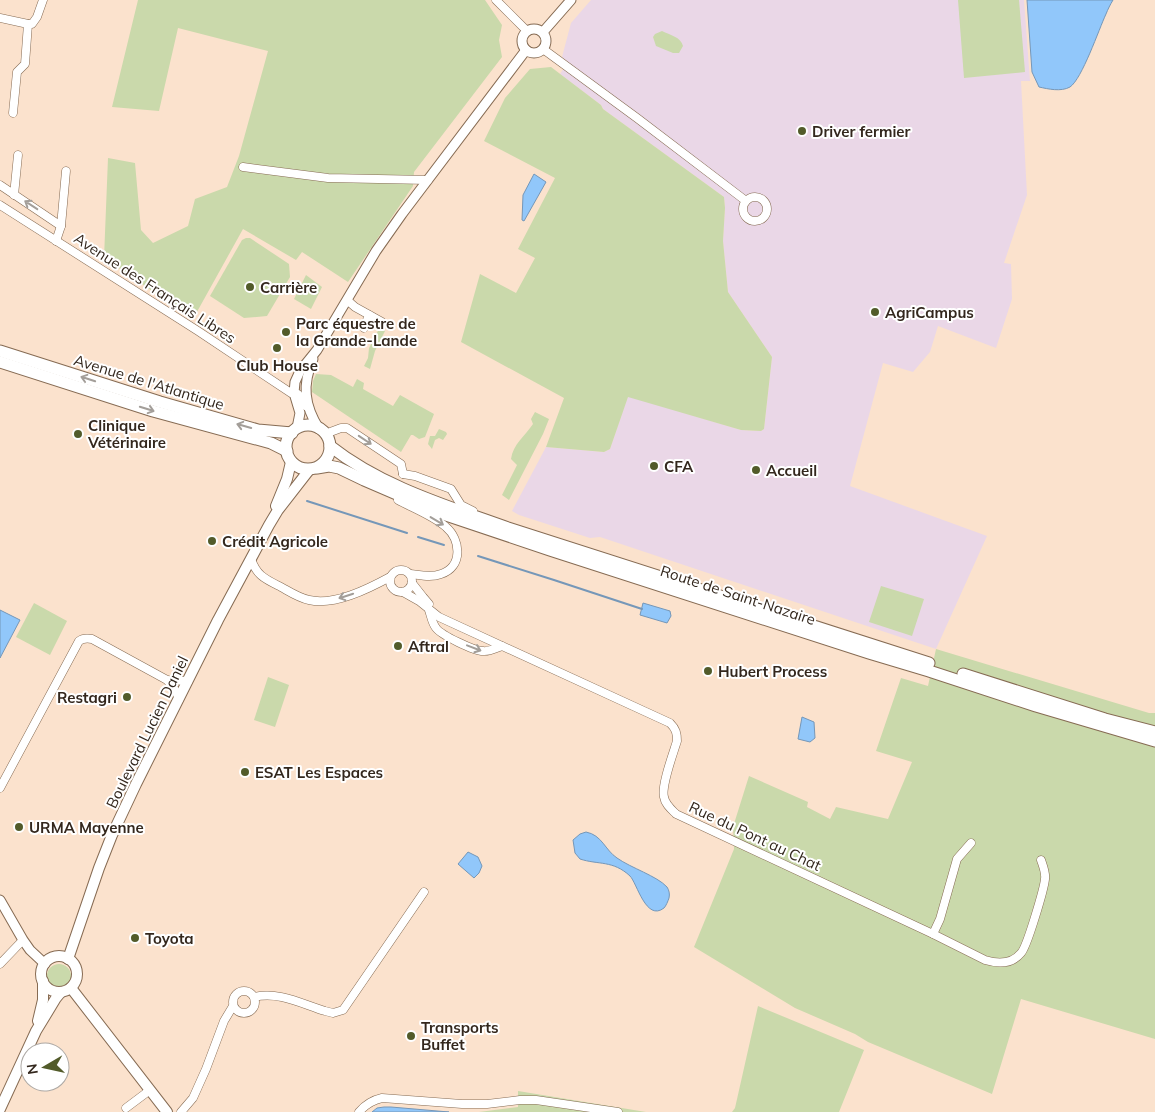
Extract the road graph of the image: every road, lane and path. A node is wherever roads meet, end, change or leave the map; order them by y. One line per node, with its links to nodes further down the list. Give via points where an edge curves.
1 (43, 0): 5 (street, via 35,21)
2 (496, 0): 6 (street)
3 (571, 0): 7 (street)
4 (0, 18): 5 (street)
5 (28, 24): 10 (street, via 25,64 17,72)
6 (527, 31): 7 (street, via 537,29); 9 (street, via 522,40)
7 (544, 32): 8 (street, via 546,43)
8 (543, 49): 9 (street, via 533,53); 17 (street)
9 (526, 50): 14 (street)
10 (13, 113)
11 (18, 155): 16 (street)
12 (243, 167): 14 (street, via 328,178)
13 (66, 171): 19 (street)
14 (428, 180): 21 (street, via 376,251)
15 (0, 185): 16 (street)
16 (14, 195): 19 (street, one-way to 16)
17 (746, 201)
18 (0, 205): 20 (street, Avenue des Français Libres)
19 (61, 226): 20 (street)
20 (56, 240): 28 (street, Avenue des Français Libres)
21 (347, 300): 22 (street); 25 (street)
22 (369, 315): 23 (street); 24 (street)
23 (382, 322)
24 (364, 328)
25 (317, 350): 28 (street, via 300,371); 29 (street, via 306,379)
26 (0, 351): 30 (main road, Avenue de l'Atlantique, one-way to 26, via 258,430)
27 (0, 362): 33 (main road, Avenue de l'Atlantique, one-way to 33, via 154,411 271,443)
28 (294, 393): 29 (street, Avenue des Français Libres); 30 (street, via 300,414)
29 (309, 408): 31 (street)
30 (295, 430): 31 (main road, via 308,425); 33 (main road, via 288,438)
31 (322, 431): 32 (main road); 36 (street, one-way to 36, via 347,428 401,464)
32 (330, 446): 35 (main road, via 327,459); 38 (main road, Route de Saint-Nazaire)
33 (286, 451): 34 (main road)
34 (291, 462): 35 (main road, via 297,467); 39 (main road, Boulevard Lucien Daniel)
35 (314, 468): 37 (main road, Route de Saint-Nazaire, via 340,468); 39 (main road, Boulevard Lucien Daniel)
36 (403, 474): 38 (street); 40 (street, via 451,489 461,505)
37 (364, 480): 42 (street, one-way to 42, via 438,521 455,538 457,558 448,571 431,576); 53 (main road, Route de Saint-Nazaire, via 468,523 1036,706)
38 (392, 484): 40 (main road, Route de Saint-Nazaire)
39 (269, 525): 41 (main road, Boulevard Lucien Daniel)
40 (508, 528): 52 (main road, Route de Saint-Nazaire, via 1105,719)
41 (251, 559): 43 (street, one-way to 41, via 343,598 320,602 299,597 266,580 259,575); 50 (main road, Boulevard Lucien Daniel)
42 (410, 574): 43 (street, via 401,570); 44 (street)
43 (390, 577): 45 (street, via 391,586)
44 (412, 583): 45 (street); 47 (street)
45 (403, 592): 46 (street, Rue du Pont au Chat)
46 (428, 610): 47 (street, Rue du Pont au Chat); 48 (street, one-way to 48, via 434,626 449,637 482,652)
47 (445, 619): 48 (street, Rue du Pont au Chat)
48 (502, 646): 59 (street, Rue du Pont au Chat, via 670,723 675,728 677,742 663,797 676,814)
49 (167, 680): 50 (street); 51 (street); 54 (street, via 92,639 81,640)
50 (188, 681): 51 (main road, Boulevard Lucien Daniel)
51 (179, 699): 61 (main road, Boulevard Lucien Daniel, via 112,835)
52 (1155, 732)
53 (1155, 741)
54 (0, 788)
55 (971, 842): 59 (street, via 957,859)
56 (1041, 860): 59 (street, Rue du Pont au Chat, via 1046,878 1025,946 1017,957 1003,963 992,962)
57 (424, 892): 66 (street, via 343,1010 332,1013 276,995)
58 (0, 900): 60 (street)
59 (933, 934)
60 (24, 940): 62 (street); 63 (street)
61 (68, 959): 63 (main road, via 58,957); 65 (main road, via 76,972 74,983)
62 (0, 964)
63 (45, 964): 64 (main road, via 41,975)
64 (43, 981): 65 (main road, via 52,991); 68 (main road, via 43,1000)
65 (66, 990): 68 (main road, via 56,998); 69 (main road)
66 (254, 997): 67 (street, via 242,990 232,999); 67 (street, via 255,1004 245,1013 238,1012)
67 (233, 1006): 73 (street, via 193,1098)
68 (36, 1031): 71 (main road)
69 (150, 1090): 70 (street); 72 (main road)
70 (126, 1108)
71 (0, 1109)
72 (168, 1112)
73 (181, 1112)
74 (359, 1112): 75 (street, via 382,1098 462,1104 536,1100)
75 (618, 1112)

